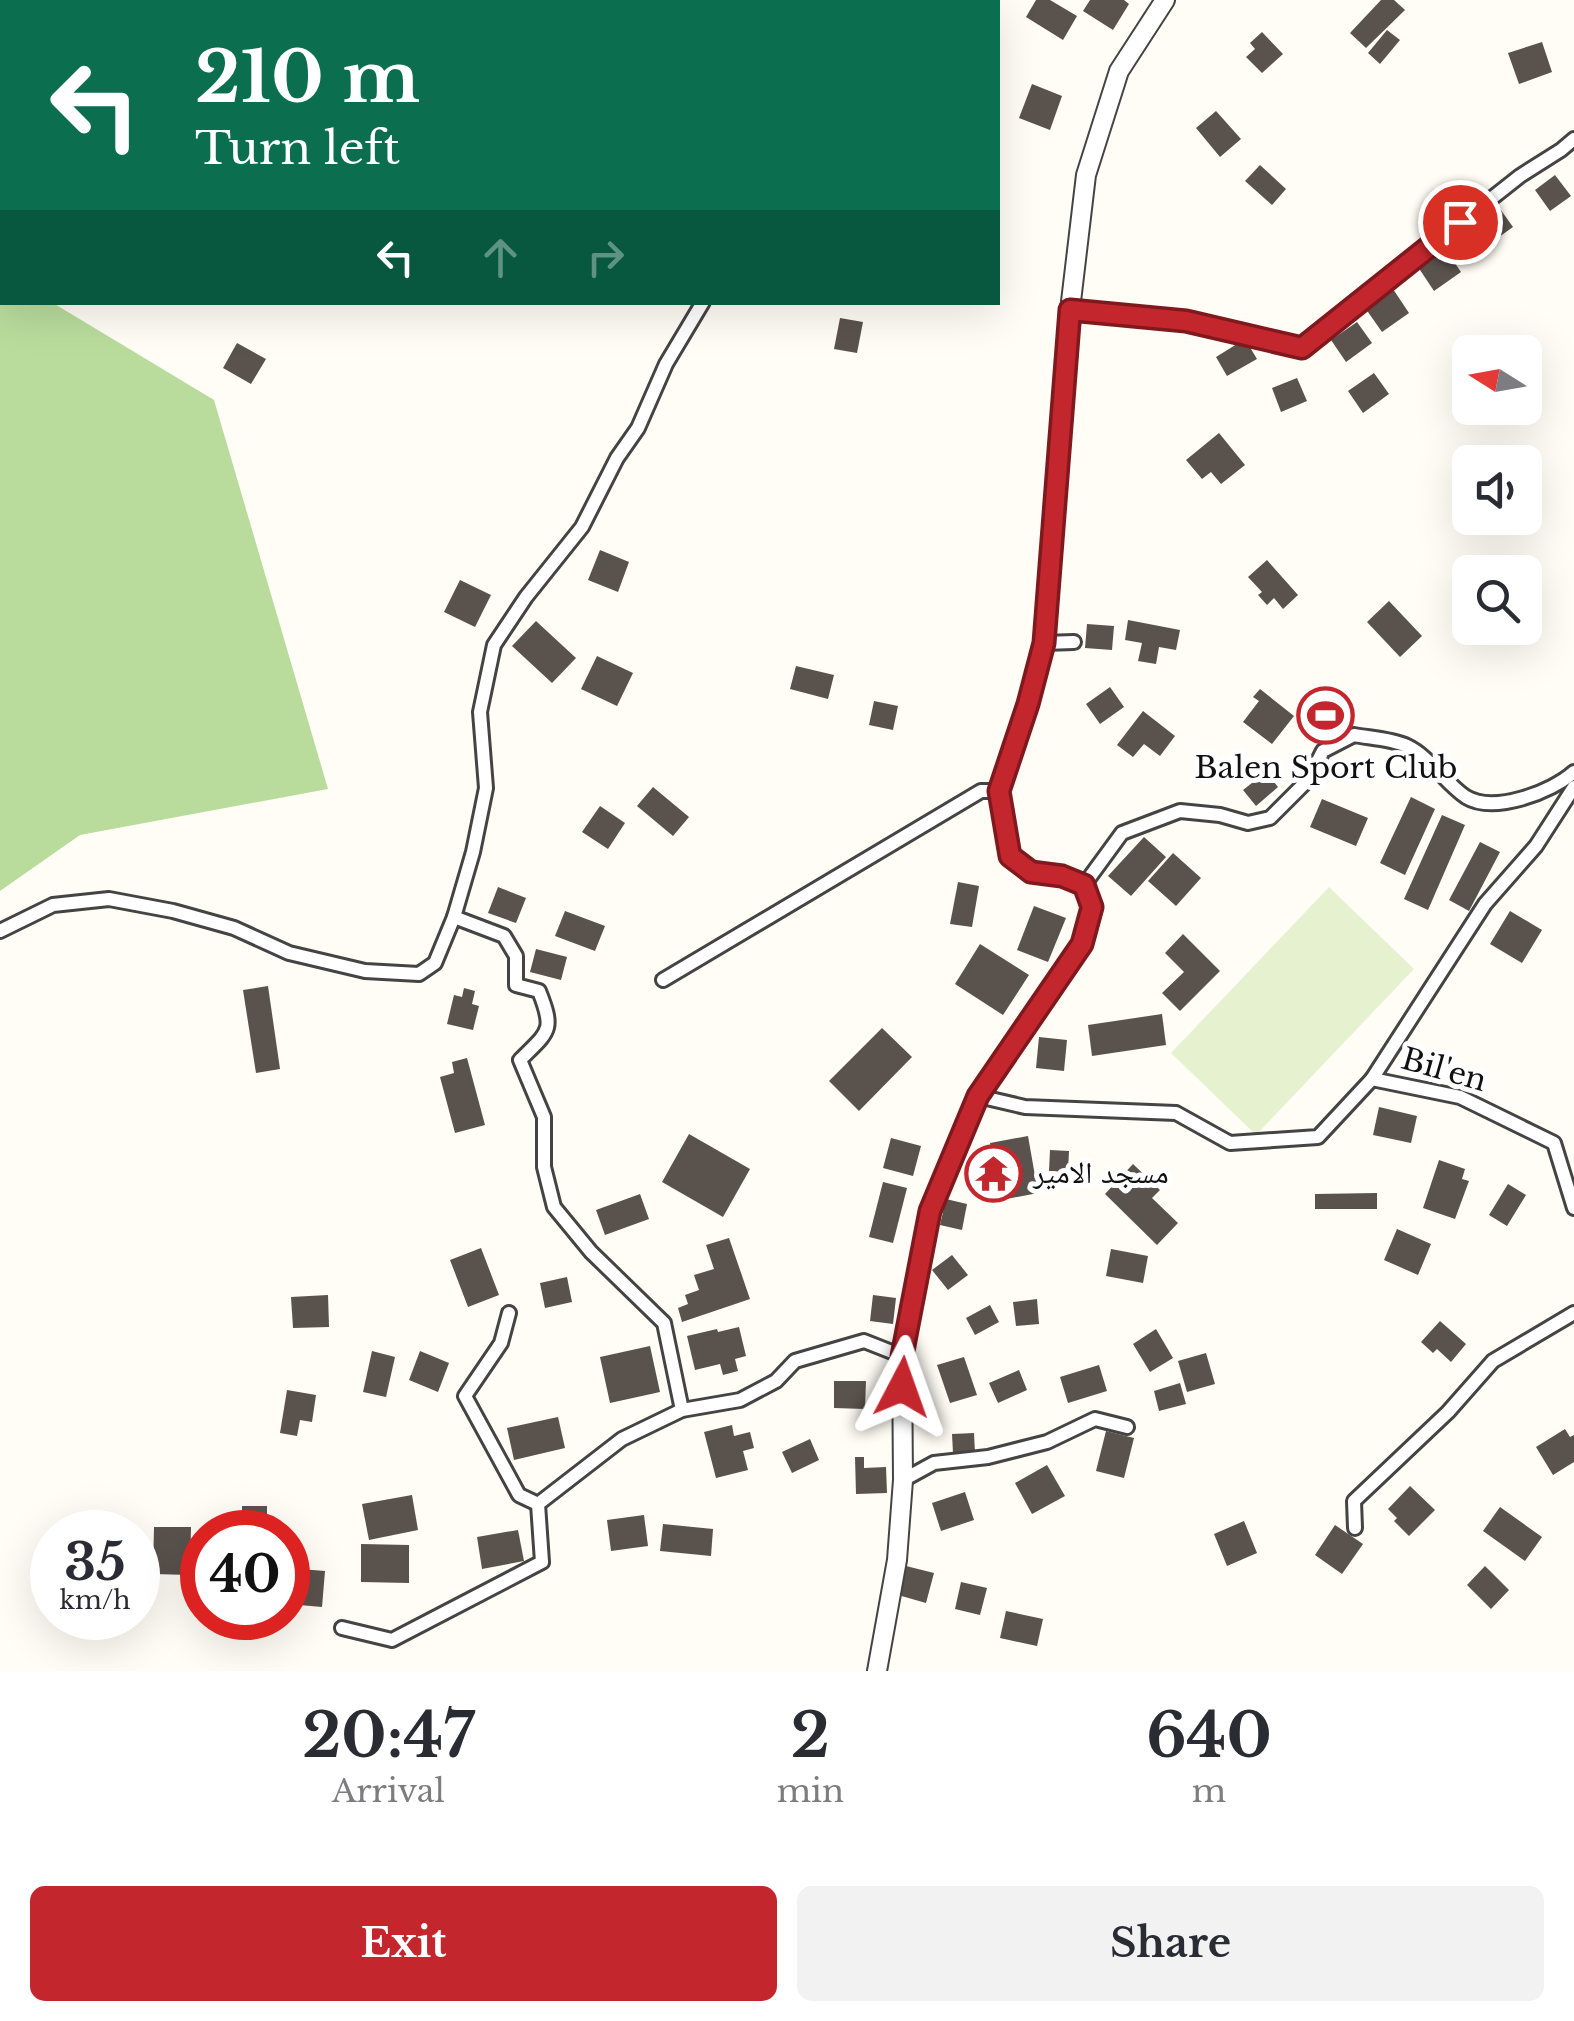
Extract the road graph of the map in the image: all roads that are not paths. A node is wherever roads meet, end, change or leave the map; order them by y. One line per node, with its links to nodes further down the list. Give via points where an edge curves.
1 (1165, 0): 4 (street, via 1119,71 1086,174)
2 (1574, 139): 4 (street, via 1302,348 1186,321)
3 (700, 305): 11 (street, via 582,527 494,645 480,712 486,788)
4 (1070, 310): 6 (street)
5 (1074, 642): 6 (street)
6 (1044, 643): 8 (street)
7 (1574, 772): 10 (street, via 1560,784 1503,804 1468,798 1406,746 1354,734 1322,751 1308,780 1270,818 1248,823 1180,811 1122,832)
8 (999, 791): 10 (street, via 1010,856 1031,872); 13 (street, via 981,791)
9 (1572, 795): 14 (street, via 1485,904)
10 (1084, 885): 15 (street, via 1092,907 1082,944)
11 (454, 918): 12 (street, via 435,963 420,974 366,971 290,953 234,928 109,899 53,905); 20 (street, via 504,936 516,956 516,985 539,991 550,1019 545,1036 520,1060 544,1117 544,1167 554,1208 664,1323)
12 (0, 930)
13 (663, 980)
14 (1372, 1079): 15 (street, Bil'en, via 1318,1137 1230,1143 1176,1113 1025,1107); 16 (street, Bil'en, via 1460,1097 1554,1143)
15 (978, 1096): 19 (street, via 930,1211)
16 (1574, 1208)
17 (509, 1313): 23 (street, via 501,1343 465,1396 518,1495)
18 (1574, 1313): 24 (street, via 1493,1362 1354,1501)
19 (902, 1356): 20 (street, via 864,1341 795,1361 776,1381 740,1400); 22 (street)
20 (682, 1410): 23 (street, via 622,1439)
21 (1128, 1427): 22 (street, via 1095,1420 1047,1442 934,1463)
22 (902, 1480): 26 (street, via 897,1560)
23 (538, 1504): 25 (street, via 542,1562 392,1640)
24 (1355, 1528)
25 (342, 1628)
26 (877, 1671)

